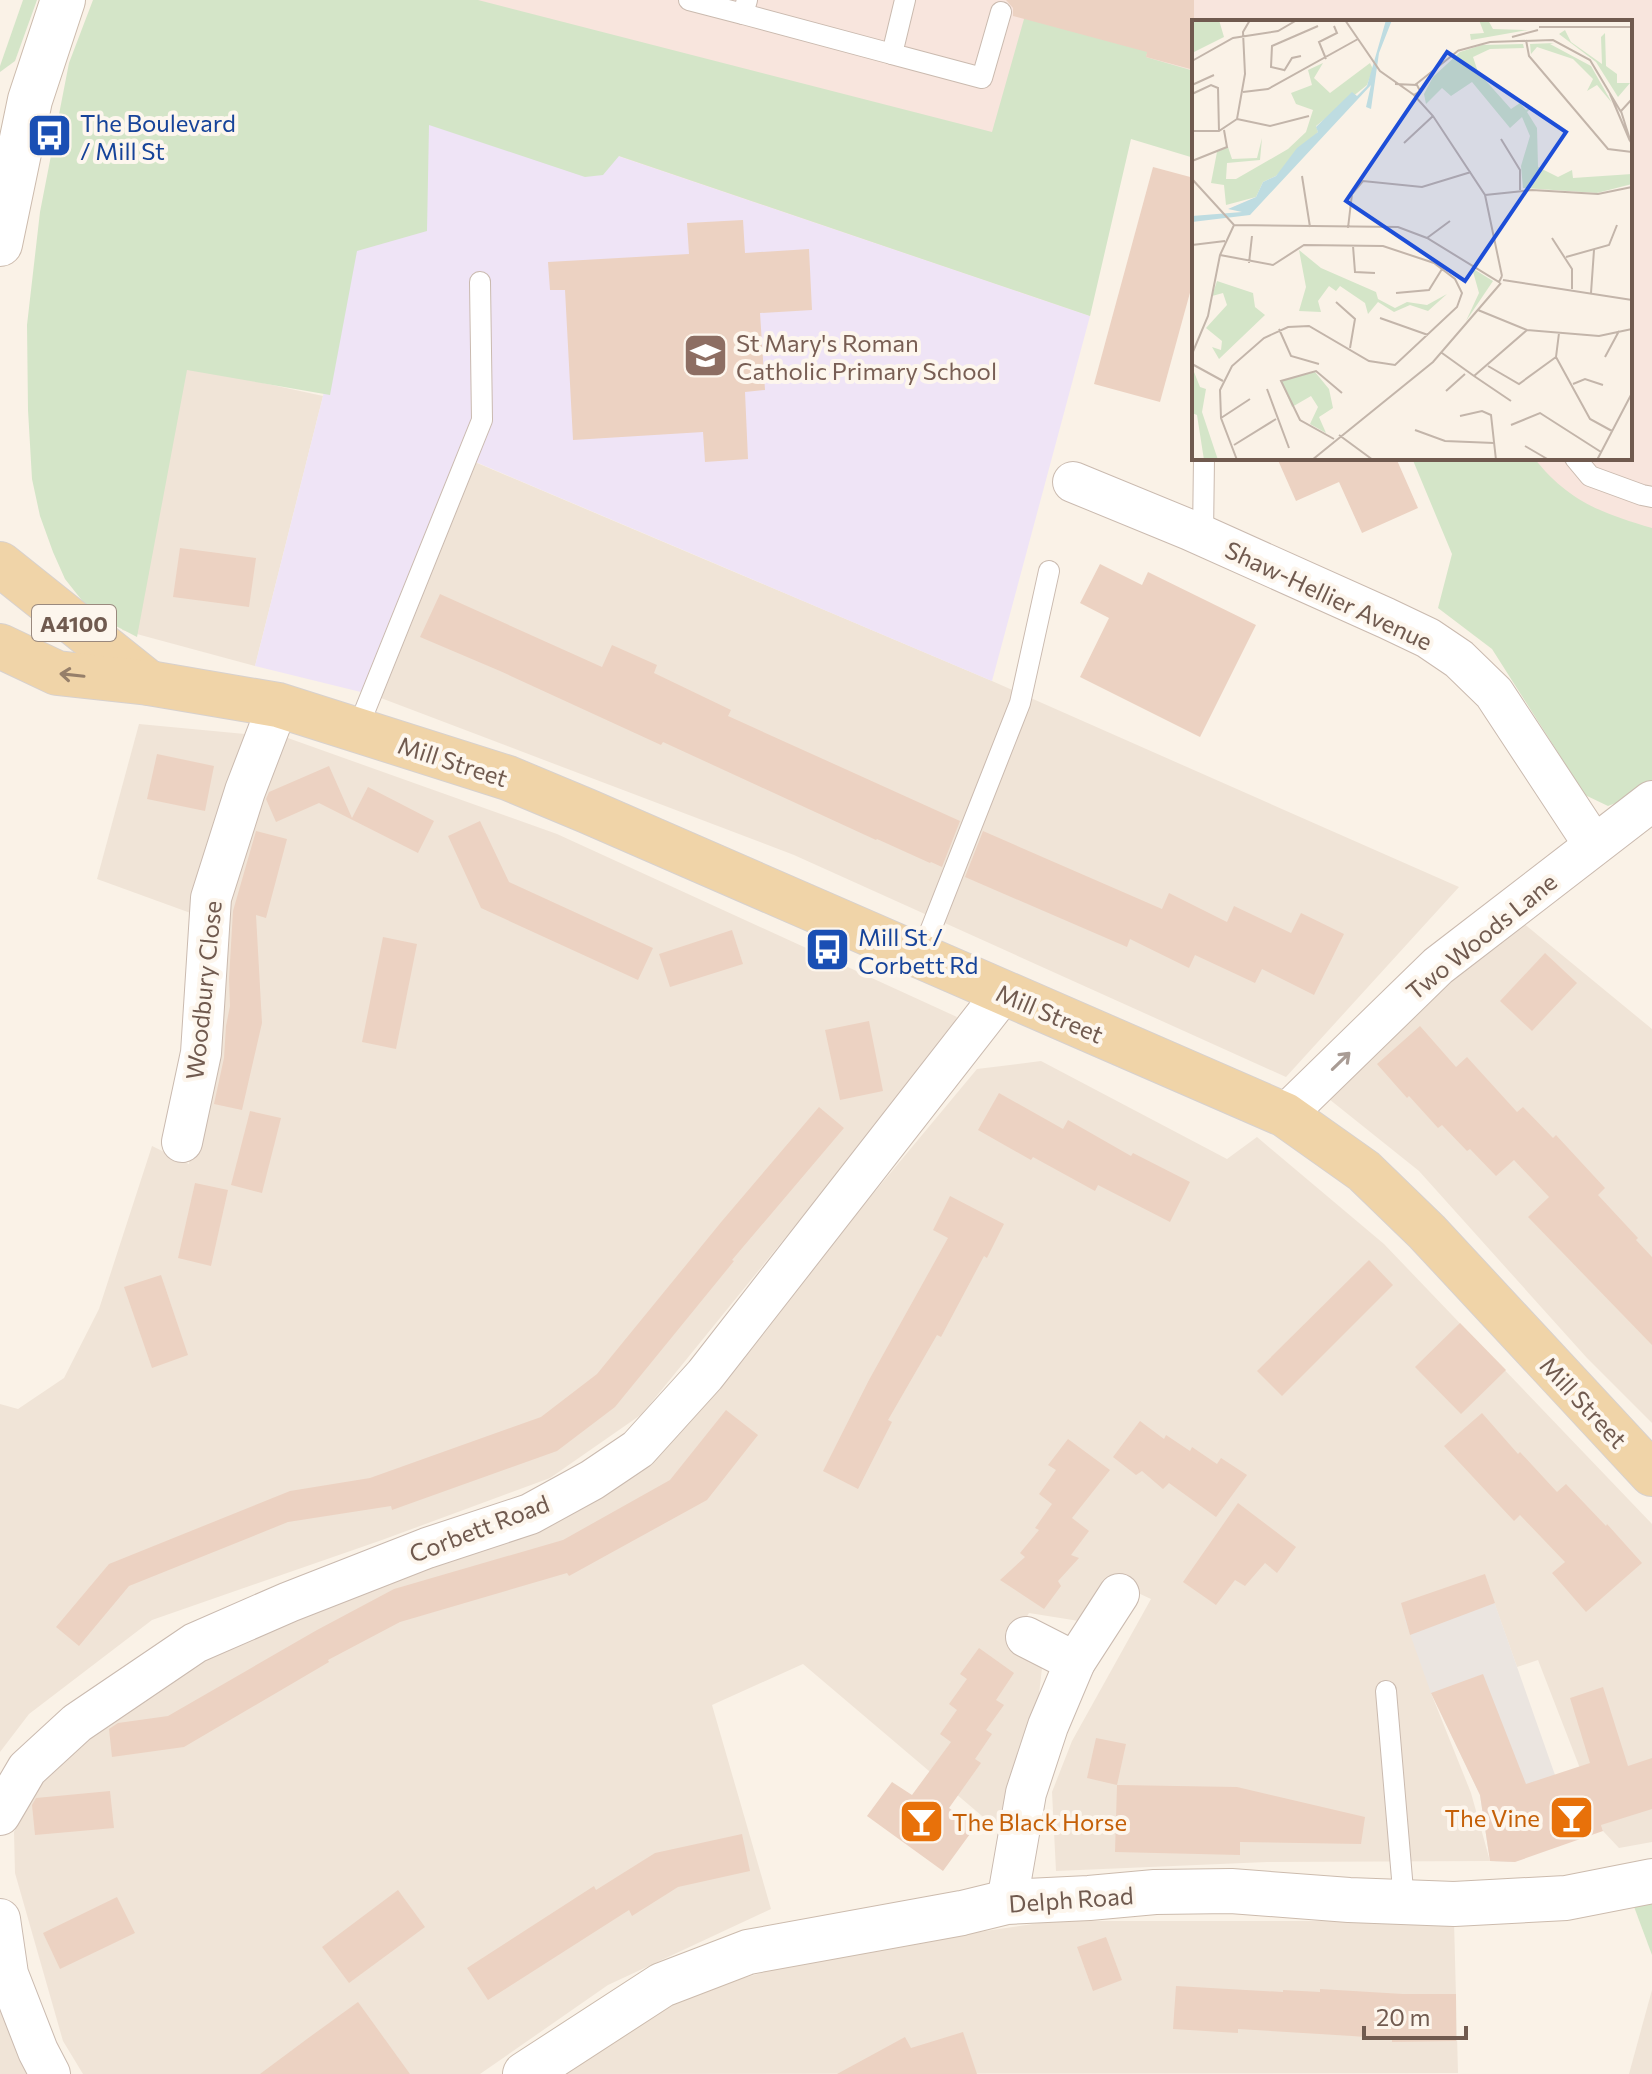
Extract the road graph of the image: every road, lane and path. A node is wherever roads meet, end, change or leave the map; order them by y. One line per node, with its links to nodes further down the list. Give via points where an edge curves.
1 (63, 0): 7 (main road, via 22,100)
2 (689, 0): 4 (lane)
3 (905, 0): 6 (lane)
4 (745, 7): 6 (lane)
5 (1001, 12): 6 (lane, via 982,78)
6 (892, 54)
7 (0, 244)
8 (480, 282): 19 (lane, via 482,420)
9 (1204, 460): 13 (lane)
10 (1577, 460): 12 (lane, via 1590,476)
11 (1073, 482): 13 (street, Shaw-Hellier Avenue)
12 (1652, 497)
13 (1203, 536): 21 (street, Shaw-Hellier Avenue, via 1428,638 1459,659 1494,693)
14 (0, 564): 17 (main road, Mill Street / A4100)
15 (1049, 571): 22 (lane, via 1020,703)
16 (0, 646): 17 (main road, Mill Street / A4100, one-way to 16, via 57,673)
17 (149, 683): 18 (main road, Mill Street / A4100)
18 (278, 705): 19 (main road, Mill Street / A4100); 25 (street, Woodbury Close, via 211,898 201,1053)
19 (357, 730): 22 (main road, Mill Street / A4100, via 508,778)
20 (1652, 801): 21 (street, Two Woods Lane)
21 (1594, 845): 24 (street, Two Woods Lane, one-way to 21, via 1438,966)
22 (920, 957): 23 (main road, Mill Street / A4100)
23 (1003, 993): 24 (main road, Mill Street / A4100); 31 (street, Corbett Road, via 705,1375 638,1449 530,1514 427,1548 195,1643 77,1723 27,1769)
24 (1285, 1115): 26 (main road, Mill Street / A4100, via 1364,1171 1427,1232)
25 (182, 1142)
26 (1652, 1474)
27 (1119, 1594): 29 (street)
28 (1026, 1637): 29 (street)
29 (1075, 1662): 33 (street, via 1026,1793)
30 (1386, 1691): 34 (lane)
31 (0, 1815)
32 (1652, 1881): 34 (main road, Delph Road, via 1566,1898)
33 (1007, 1902): 34 (main road, Delph Road, via 1231,1891); 37 (main road, Delph Road, via 748,1952 662,1985)
34 (1404, 1902)
35 (0, 1919): 36 (street, via 8,1974)
36 (50, 2074)
37 (525, 2074)

